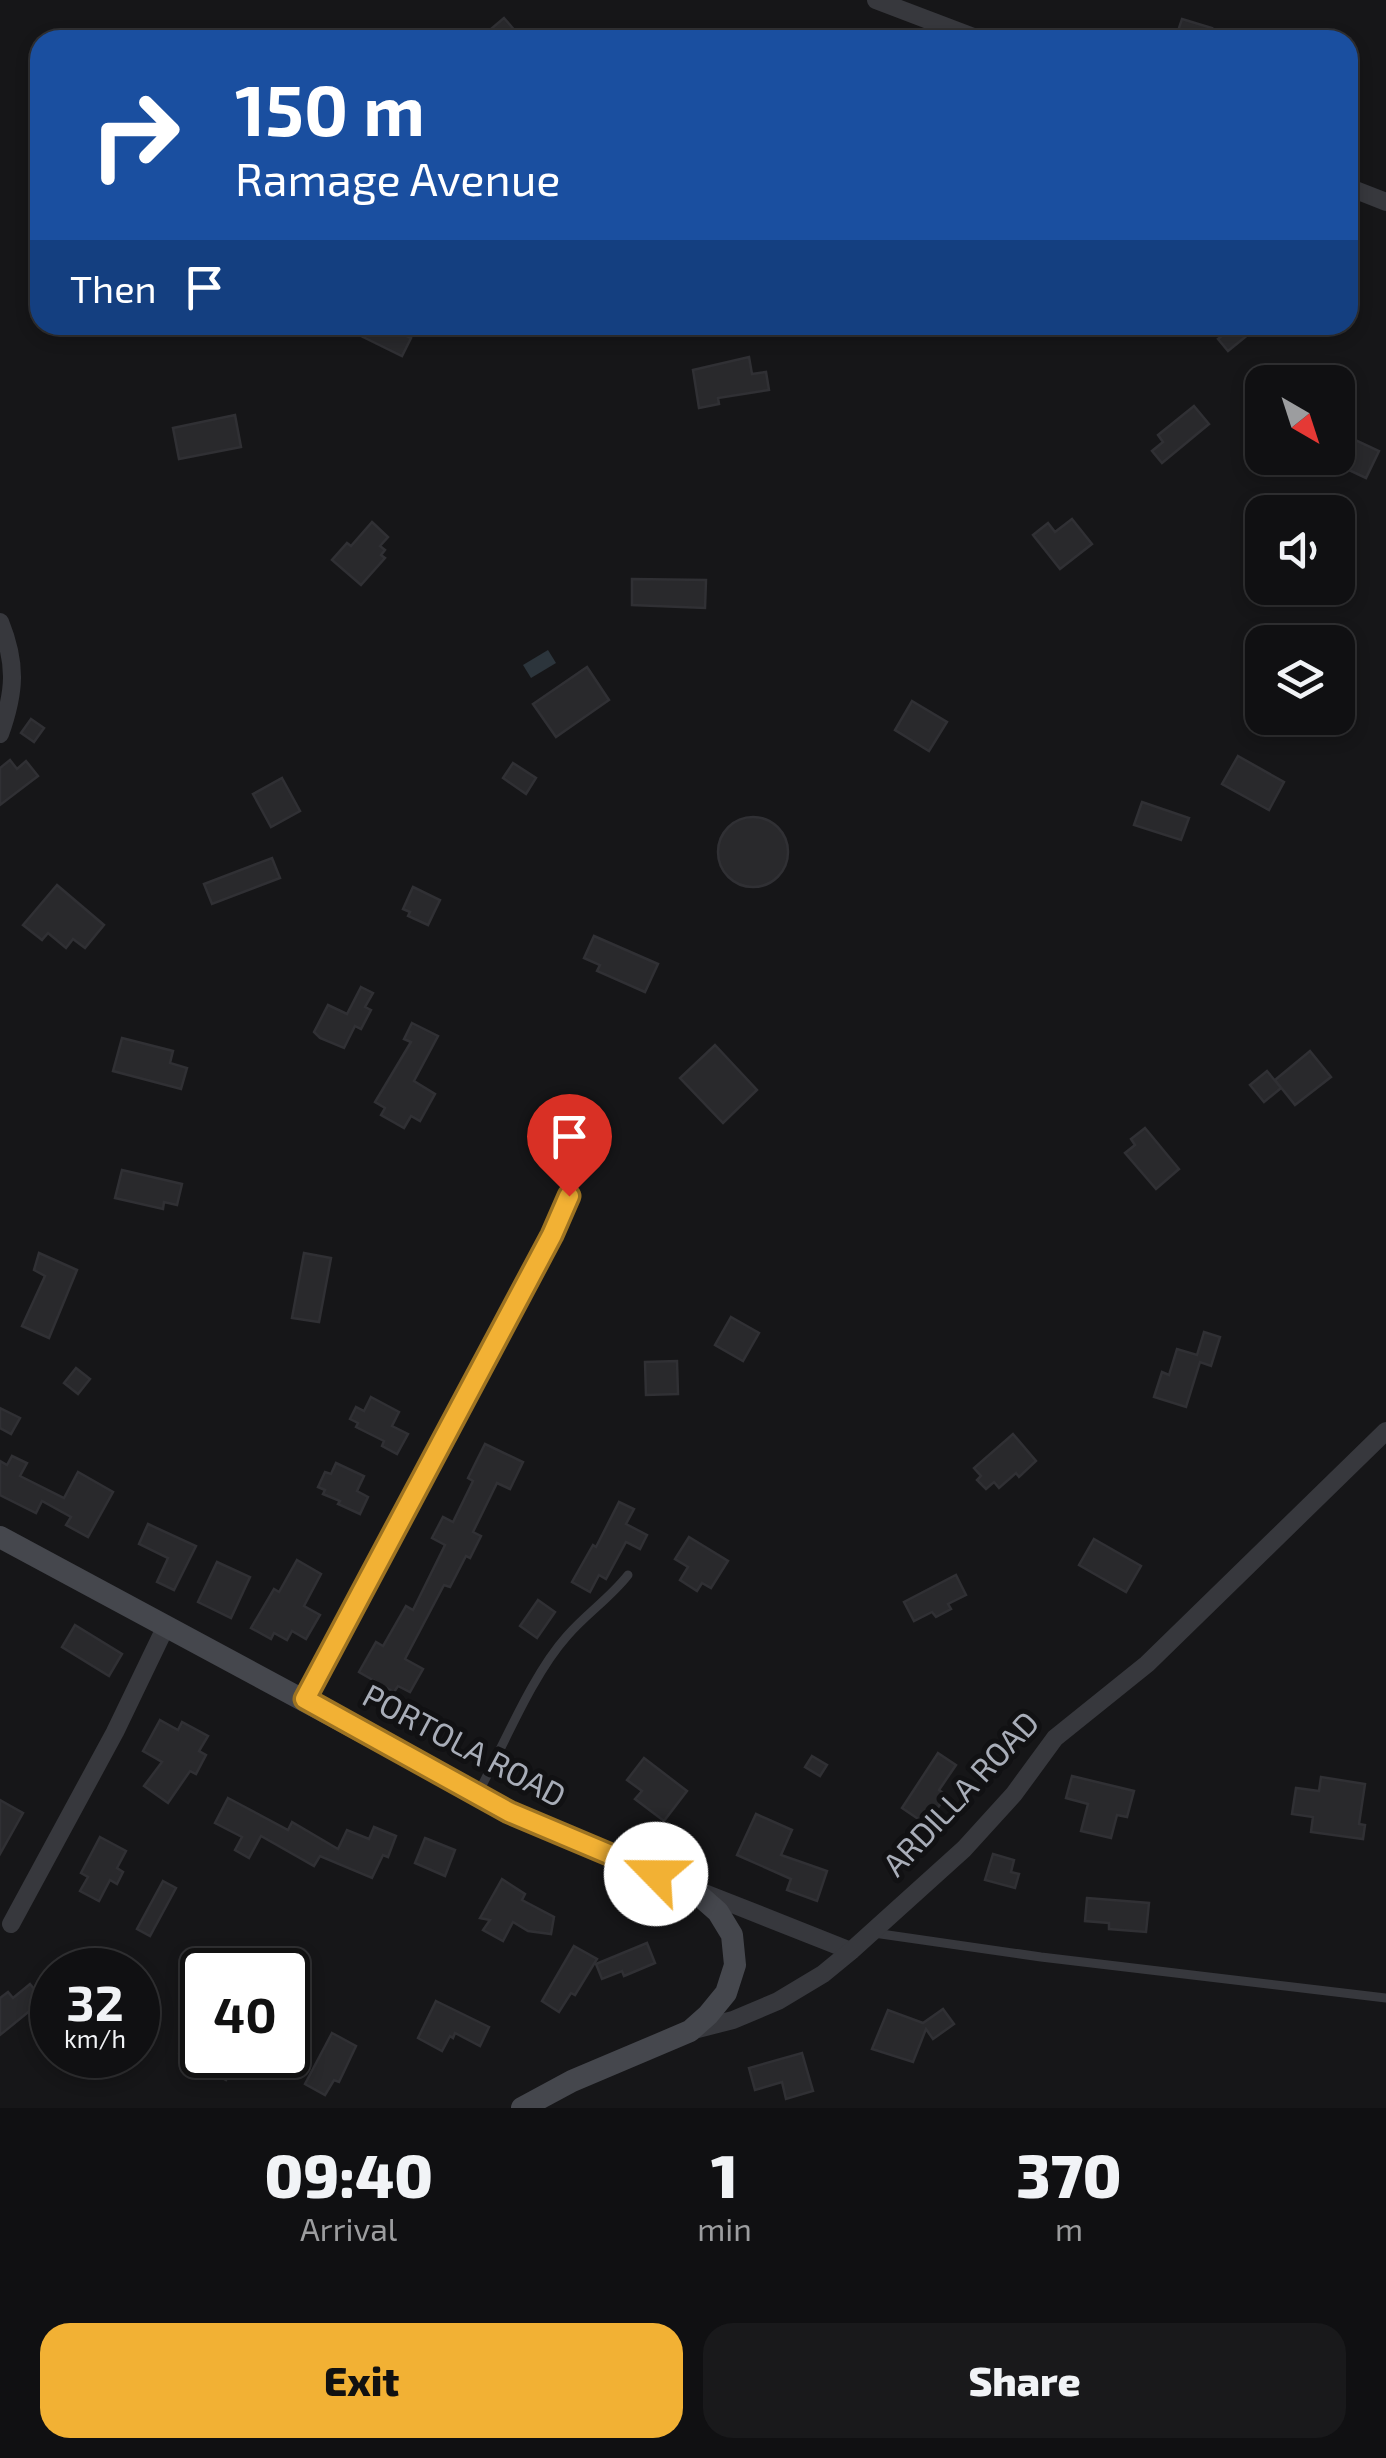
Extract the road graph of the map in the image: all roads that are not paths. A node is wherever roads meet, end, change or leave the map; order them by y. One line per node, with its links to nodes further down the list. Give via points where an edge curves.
1 (876, 0): 2 (street)
2 (955, 30)
3 (1358, 192): 4 (street)
4 (1386, 202)
5 (0, 622): 6 (street, via 14,691)
6 (0, 734)
7 (569, 1196): 12 (street)
8 (1386, 1431): 16 (street, ARDILLA ROAD, via 1147,1664 1055,1738 964,1849)
9 (0, 1537): 11 (street, PORTOLA ROAD)
10 (628, 1575): 13 (lane, via 566,1636)
11 (166, 1626): 12 (street, PORTOLA ROAD); 15 (street)
12 (305, 1699): 13 (street, PORTOLA ROAD)
13 (478, 1794): 14 (street, PORTOLA ROAD)
14 (692, 1888): 17 (street, PORTOLA ROAD); 19 (street, PORTOLA ROAD, via 726,1922 735,1965 726,1994)
15 (11, 1924)
16 (872, 1933): 17 (street, ARDILLA ROAD); 18 (lane)
17 (852, 1952): 19 (street, ARDILLA ROAD, via 778,2000)
18 (1386, 1998)
19 (690, 2031): 20 (street, ARDILLA ROAD)
20 (522, 2108)

